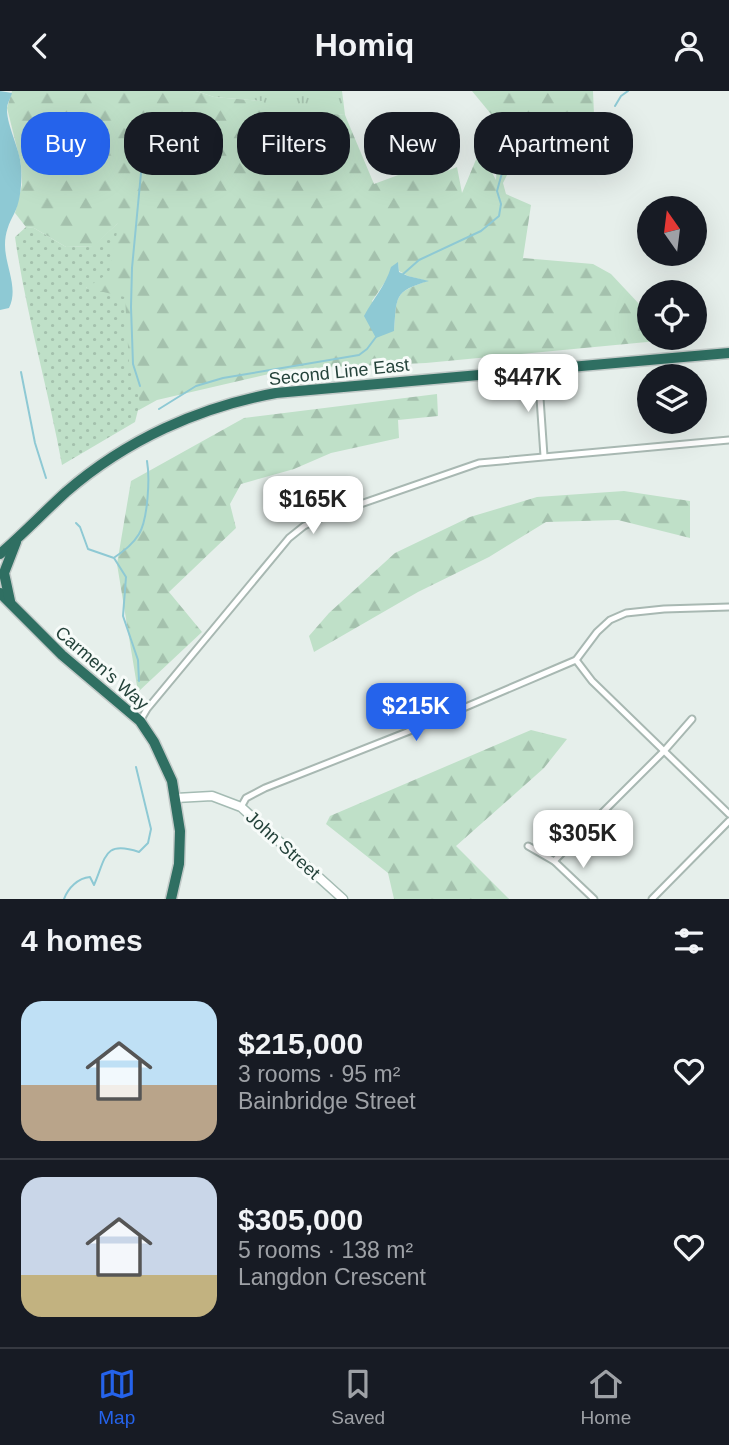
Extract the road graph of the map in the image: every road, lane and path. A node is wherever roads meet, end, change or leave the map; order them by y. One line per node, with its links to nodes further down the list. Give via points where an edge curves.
1 (729, 353): 2 (highway, Second Line East)
2 (538, 369): 4 (street); 5 (highway, Second Line East, via 276,393 214,407 118,454 65,493)
3 (729, 440): 4 (street)
4 (544, 456): 12 (street, via 479,463 304,526 289,538)
5 (18, 538): 6 (highway, Second Line East); 8 (highway, via 4,573)
6 (0, 554)
7 (0, 593): 8 (highway, Carmen's Way)
8 (12, 606): 12 (highway, Carmen's Way)
9 (729, 607): 10 (street, via 626,613 597,632)
10 (576, 660): 13 (street); 15 (street, via 265,788 246,798)
11 (692, 719): 13 (street)
12 (140, 721): 14 (highway, Carmen's Way, via 165,763)
13 (664, 751): 16 (street); 19 (street)
14 (176, 797): 15 (street, John Street, via 212,796); 20 (highway, Carmen's Way, via 179,864)
15 (241, 807): 21 (street, John Street)
16 (729, 814)
17 (729, 821): 23 (street)
18 (528, 845): 19 (street)
19 (554, 861): 22 (street)
20 (171, 899)
21 (343, 899)
22 (594, 899)
23 (652, 899)

